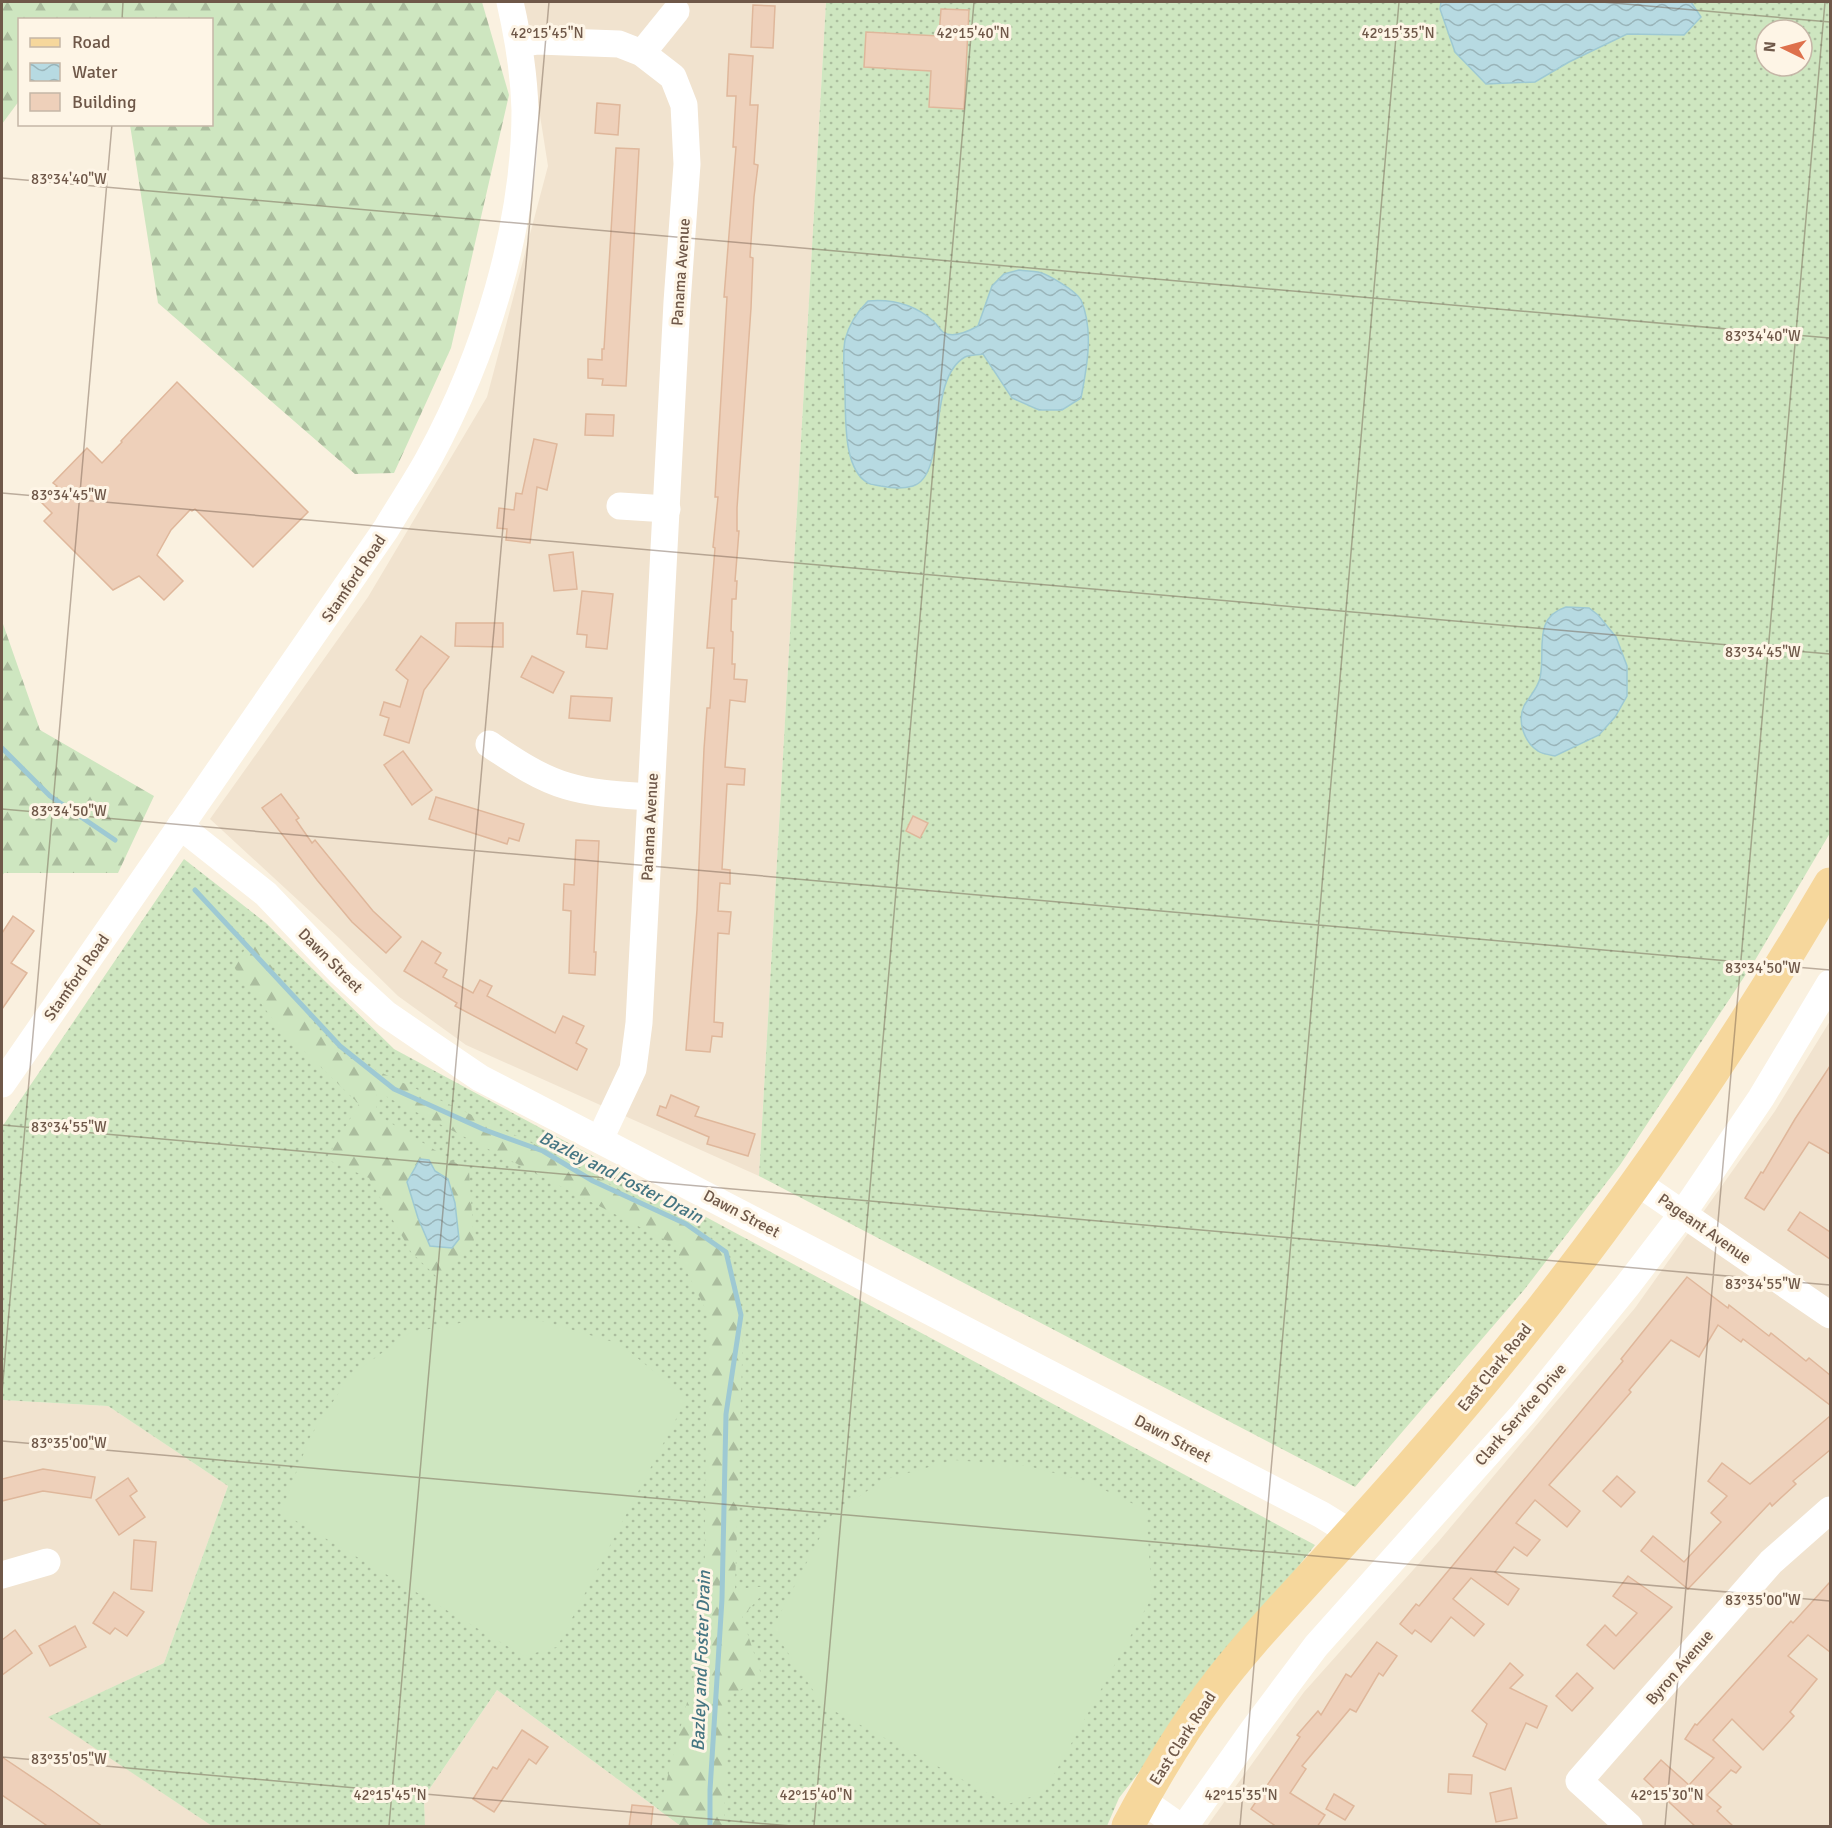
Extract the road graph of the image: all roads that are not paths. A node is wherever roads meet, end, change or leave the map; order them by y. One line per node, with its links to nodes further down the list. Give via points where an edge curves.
1 (510, 2): 3 (street, Stamford Road)
2 (676, 11): 4 (street)
3 (519, 44): 4 (street, Panama Avenue, via 619,44); 9 (street, Stamford Road, via 525,108 517,208 493,304 451,414 386,529)
4 (642, 53): 6 (street, Panama Avenue, via 673,77 684,105 687,164)
5 (620, 506): 6 (street)
6 (667, 508): 8 (street, Panama Avenue)
7 (489, 744): 8 (street, via 564,786)
8 (651, 797): 13 (street, Panama Avenue, via 633,1069)
9 (180, 826): 12 (street, Stamford Road); 13 (street, Dawn Street, via 266,894 386,1014 480,1078)
10 (1830, 884): 14 (main road, East Clark Road, via 1738,1036)
11 (1830, 983): 15 (street, Clark Service Drive, via 1761,1098)
12 (2, 1084)
13 (600, 1139): 18 (street, Dawn Street)
14 (1638, 1182): 15 (street, Pageant Avenue); 18 (main road, East Clark Road, via 1469,1399)
15 (1683, 1213): 16 (street, Pageant Avenue); 23 (street, Clark Service Drive, via 1524,1413 1316,1646)
16 (1830, 1316)
17 (1830, 1510): 24 (street, Byron Avenue, via 1771,1562 1580,1781)
18 (1351, 1533): 21 (main road, East Clark Road, via 1213,1690 1174,1745)
19 (47, 1562): 20 (street)
20 (2, 1575)
21 (1135, 1813): 22 (street)
22 (1179, 1827)
23 (1185, 1827)
24 (1629, 1827)

